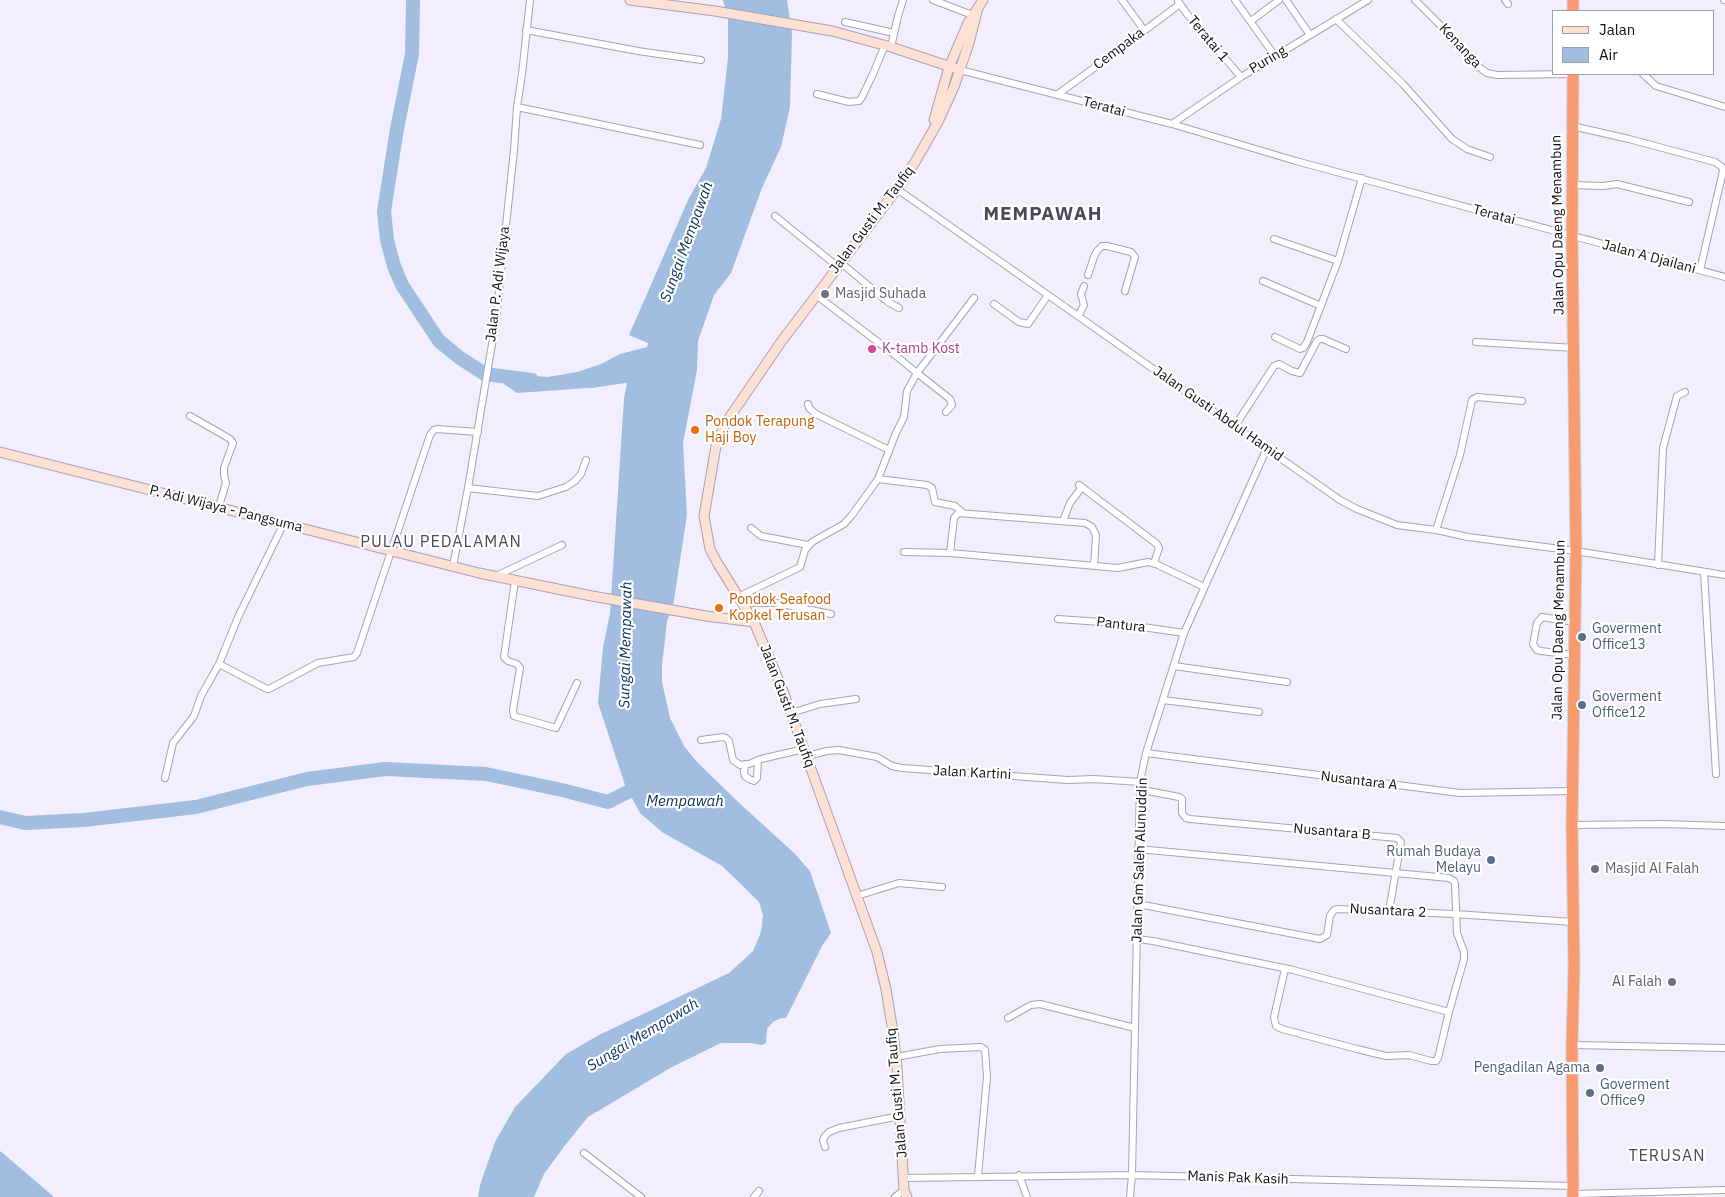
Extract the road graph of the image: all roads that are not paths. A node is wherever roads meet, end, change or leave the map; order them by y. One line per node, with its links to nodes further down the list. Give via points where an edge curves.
1 (530, 0): 16 (street, Jalan P. Adi Wijaya)
2 (630, 0): 20 (main road, Teratai, via 787,22)
3 (903, 0): 18 (street)
4 (934, 0): 12 (street)
5 (1122, 0): 17 (street)
6 (1235, 0): 14 (street)
7 (1280, 0): 14 (street)
8 (1286, 0): 19 (street)
9 (1368, 0): 13 (street, Puring)
10 (1415, 0): 25 (street, Kenanga, via 1487,73)
11 (1178, 2): 17 (street, Cempaka); 28 (street, Teratai 1)
12 (977, 10): 23 (main road, Jalan Gusti M. Taufiq); 24 (main road, Jalan Gusti M. Taufiq)
13 (1336, 19): 19 (street, Puring); 37 (street, via 1452,139 1467,149)
14 (1251, 21): 21 (street)
15 (845, 22): 18 (street)
16 (526, 30): 22 (street); 31 (street, Jalan P. Adi Wijaya)
17 (1144, 30): 30 (street, Cempaka)
18 (894, 34): 20 (street)
19 (1310, 35): 21 (street, Puring)
20 (888, 46): 23 (main road, Teratai); 29 (street, via 859,100 849,102)
21 (1275, 56): 28 (street, Puring)
22 (702, 60)
23 (950, 67): 24 (main road, Teratai); 35 (main road, Jalan Gusti M. Taufiq)
24 (960, 70): 30 (street, Teratai); 35 (main road, Jalan Gusti M. Taufiq)
25 (1552, 74)
26 (1572, 75): 34 (highway, Jalan Opu Daeng Menambun)
27 (1644, 75): 32 (street, via 1656,86)
28 (1240, 76): 33 (street, Puring)
29 (817, 94)
30 (1058, 94): 33 (street, Teratai)
31 (517, 107): 36 (street); 71 (street, Jalan P. Adi Wijaya, via 496,320)
32 (1725, 107)
33 (1172, 124): 38 (street, Teratai)
34 (1572, 126): 39 (highway, Jalan Opu Daeng Menambun); 47 (street, via 1722,166)
35 (931, 135): 40 (main road, Jalan Gusti M. Taufiq)
36 (700, 145)
37 (1490, 157)
38 (1362, 178): 43 (street, Teratai); 45 (street)
39 (1572, 185): 41 (street, via 1617,184); 43 (highway, Jalan Opu Daeng Menambun)
40 (897, 188): 46 (main road, Jalan Gusti M. Taufiq); 54 (street, Jalan Gusti Abdul Hamid)
41 (1689, 202)
42 (776, 216): 46 (street)
43 (1572, 236): 47 (street, Jalan A Djailani); 62 (highway, Jalan Opu Daeng Menambun)
44 (1274, 239): 45 (street)
45 (1338, 261): 57 (street)
46 (839, 264): 53 (main road, Jalan Gusti M. Taufiq); 58 (street)
47 (1700, 270): 49 (street, Jalan A Djailani)
48 (1088, 275): 52 (street, via 1102,246 1131,252 1136,257)
49 (1725, 278)
50 (1263, 281): 57 (street)
51 (1084, 286): 59 (street, via 1081,294 1084,305)
52 (1125, 291)
53 (816, 295): 64 (street); 99 (main road, Jalan Gusti M. Taufiq, via 732,412 716,446 704,516 710,549)
54 (1048, 295): 56 (street, via 1028,324 1019,322); 59 (street, Jalan Gusti Abdul Hamid)
55 (974, 298): 64 (street)
56 (994, 304)
57 (1320, 306): 60 (street, via 1303,348)
58 (899, 308)
59 (1078, 316): 70 (street, Jalan Gusti Abdul Hamid)
60 (1275, 337)
61 (1476, 342): 62 (street)
62 (1575, 348): 87 (highway, Jalan Opu Daeng Menambun)
63 (1346, 349): 70 (street, via 1323,338 1300,373 1279,364 1274,366)
64 (917, 374): 68 (street, via 952,402); 73 (street, via 907,391 904,417)
65 (1685, 392): 91 (street, via 1677,396 1663,448)
66 (1522, 401): 83 (street, via 1477,397 1472,400 1460,455)
67 (808, 404): 73 (street, via 816,414)
68 (946, 412)
69 (190, 416): 78 (street, via 232,441 224,468 226,482)
70 (1235, 426): 72 (street, Jalan Gusti Abdul Hamid)
71 (478, 432): 77 (street, Jalan P. Adi Wijaya); 86 (street, via 438,429 432,432)
72 (1267, 448): 83 (street, Jalan Gusti Abdul Hamid, via 1357,510 1397,525); 98 (street, Jalan Gm Saleh Alunuddin)
73 (890, 450): 76 (street)
74 (0, 452): 78 (main road, P. Adi Wijaya - Pangsuma)
75 (586, 460): 77 (street, via 575,481 538,496)
76 (878, 479): 79 (street, via 927,485 932,488 935,502 955,506); 85 (street, via 844,524)
77 (468, 488): 92 (street, Jalan P. Adi Wijaya)
78 (219, 506): 81 (main road, P. Adi Wijaya - Pangsuma)
79 (962, 512): 80 (street); 89 (street, via 954,518)
80 (1063, 521): 90 (street, via 1081,486 1157,544 1159,548); 93 (street, via 1085,523 1095,531)
81 (284, 523): 86 (main road, P. Adi Wijaya - Pangsuma); 106 (street)
82 (751, 528): 85 (street, via 760,536)
83 (1436, 530): 87 (street, Jalan Gusti Abdul Hamid)
84 (562, 545): 96 (street)
85 (808, 546): 99 (street, via 800,567)
86 (391, 551): 92 (main road, P. Adi Wijaya - Pangsuma); 106 (street, via 358,654 354,657 318,663 267,689)
87 (1576, 551): 91 (street, Jalan Gusti Abdul Hamid); 103 (highway, Jalan Opu Daeng Menambun)
88 (904, 552): 89 (street)
89 (950, 553): 93 (street)
90 (1154, 563): 93 (street, via 1118,568); 98 (street)
91 (1658, 564): 94 (street, Jalan Gusti Abdul Hamid)
92 (453, 566): 96 (main road, P. Adi Wijaya - Pangsuma)
93 (1094, 566)
94 (1704, 572): 95 (street, Jalan Gusti Abdul Hamid); 119 (street)
95 (1725, 575)
96 (495, 577): 97 (main road, P. Adi Wijaya - Pangsuma)
97 (515, 581): 102 (main road, P. Adi Wijaya - Pangsuma, via 680,612); 109 (street, via 504,656 520,667 514,716 556,728)
98 (1204, 587): 104 (street, Jalan Gm Saleh Alunuddin)
99 (740, 600): 100 (street); 102 (main road, Jalan Gusti M. Taufiq)
100 (831, 614)
101 (1058, 619): 104 (street, Pantura)
102 (754, 622): 113 (main road, Jalan Gusti M. Taufiq)
103 (1574, 622): 105 (highway, Jalan Opu Daeng Menambun); 105 (street, via 1542,617 1537,623 1533,644 1541,652)
104 (1184, 633): 107 (street, Jalan Gm Saleh Alunuddin)
105 (1574, 655): 123 (highway, Jalan Opu Daeng Menambun)
106 (219, 664): 120 (street, via 201,696 192,721 173,743)
107 (1174, 666): 108 (street); 111 (street, Jalan Gm Saleh Alunuddin)
108 (1287, 682)
109 (577, 683)
110 (856, 699): 113 (street, via 820,704)
111 (1163, 700): 112 (street); 116 (street, Jalan Gm Saleh Alunuddin)
112 (1260, 712)
113 (791, 713): 115 (main road, Jalan Gusti M. Taufiq)
114 (701, 740): 118 (street, via 726,738 733,760 740,765)
115 (806, 752): 117 (street, Jalan Kartini); 121 (street, Jalan Kartini, via 839,750 877,757 902,768); 129 (main road, Jalan Gusti M. Taufiq)
116 (1146, 753): 121 (street, Jalan Gm Saleh Alunuddin); 123 (street, Nusantara A, via 1460,793)
117 (758, 760): 118 (street, Jalan Kartini); 118 (street, via 754,781 745,776)
118 (745, 764)
119 (1716, 774)
120 (165, 778)
121 (1140, 782): 122 (street, Jalan Gm Saleh Alunuddin)
122 (1141, 791): 126 (street, Jalan Gm Saleh Alunuddin); 127 (street, Nusantara B, via 1179,797 1182,799 1182,813 1190,819 1397,838 1401,842)
123 (1572, 791): 124 (highway, Jalan Opu Daeng Menambun)
124 (1572, 824): 125 (street); 133 (highway, Jalan Opu Daeng Menambun)
125 (1725, 826)
126 (1138, 849): 127 (street); 130 (street, Jalan Gm Saleh Alunuddin)
127 (1396, 872): 131 (street); 132 (street, via 1452,879)
128 (942, 888): 129 (street, via 899,883)
129 (857, 896): 141 (main road, Jalan Gusti M. Taufiq, via 886,989)
130 (1138, 904): 131 (street, Nusantara 2, via 1320,939 1327,936 1334,910); 134 (street, Jalan Gm Saleh Alunuddin)
131 (1389, 911): 132 (street, Nusantara 2)
132 (1455, 914): 133 (street, Nusantara 2); 136 (street, via 1464,959)
133 (1573, 922): 139 (highway, Jalan Opu Daeng Menambun)
134 (1137, 939): 135 (street); 138 (street, Jalan Gm Saleh Alunuddin)
135 (1285, 968): 136 (street); 136 (street, via 1274,1016 1276,1026 1282,1029 1386,1056 1409,1055 1431,1062 1438,1058)
136 (1449, 1012)
137 (1008, 1018): 138 (street, via 1031,1005 1040,1004)
138 (1135, 1028): 146 (street, Jalan Gm Saleh Alunuddin)
139 (1572, 1045): 140 (street); 151 (highway, Jalan Opu Daeng Menambun)
140 (1725, 1048)
141 (896, 1057): 142 (main road, Jalan Gusti M. Taufiq); 147 (street, via 940,1049 981,1047 985,1050 987,1077)
142 (900, 1116): 143 (street, via 829,1132 824,1138); 148 (main road, Jalan Gusti M. Taufiq)
143 (825, 1147)
144 (584, 1153): 154 (street)
145 (1019, 1175): 146 (street, Manis Pak Kasih); 147 (street, Manis Pak Kasih); 157 (street)
146 (1132, 1175): 151 (street, Manis Pak Kasih); 158 (street, Jalan Gm Saleh Alunuddin)
147 (978, 1176): 148 (street, Manis Pak Kasih)
148 (904, 1178): 152 (main road, Jalan Gusti M. Taufiq)
149 (1725, 1190): 153 (street, Manis Pak Kasih)
150 (759, 1191): 155 (street)
151 (1573, 1192): 153 (street, Manis Pak Kasih)
152 (906, 1194): 156 (street)
153 (1705, 1194)
154 (641, 1197)
155 (754, 1197)
156 (895, 1197)
157 (1027, 1197)
158 (1130, 1197)

